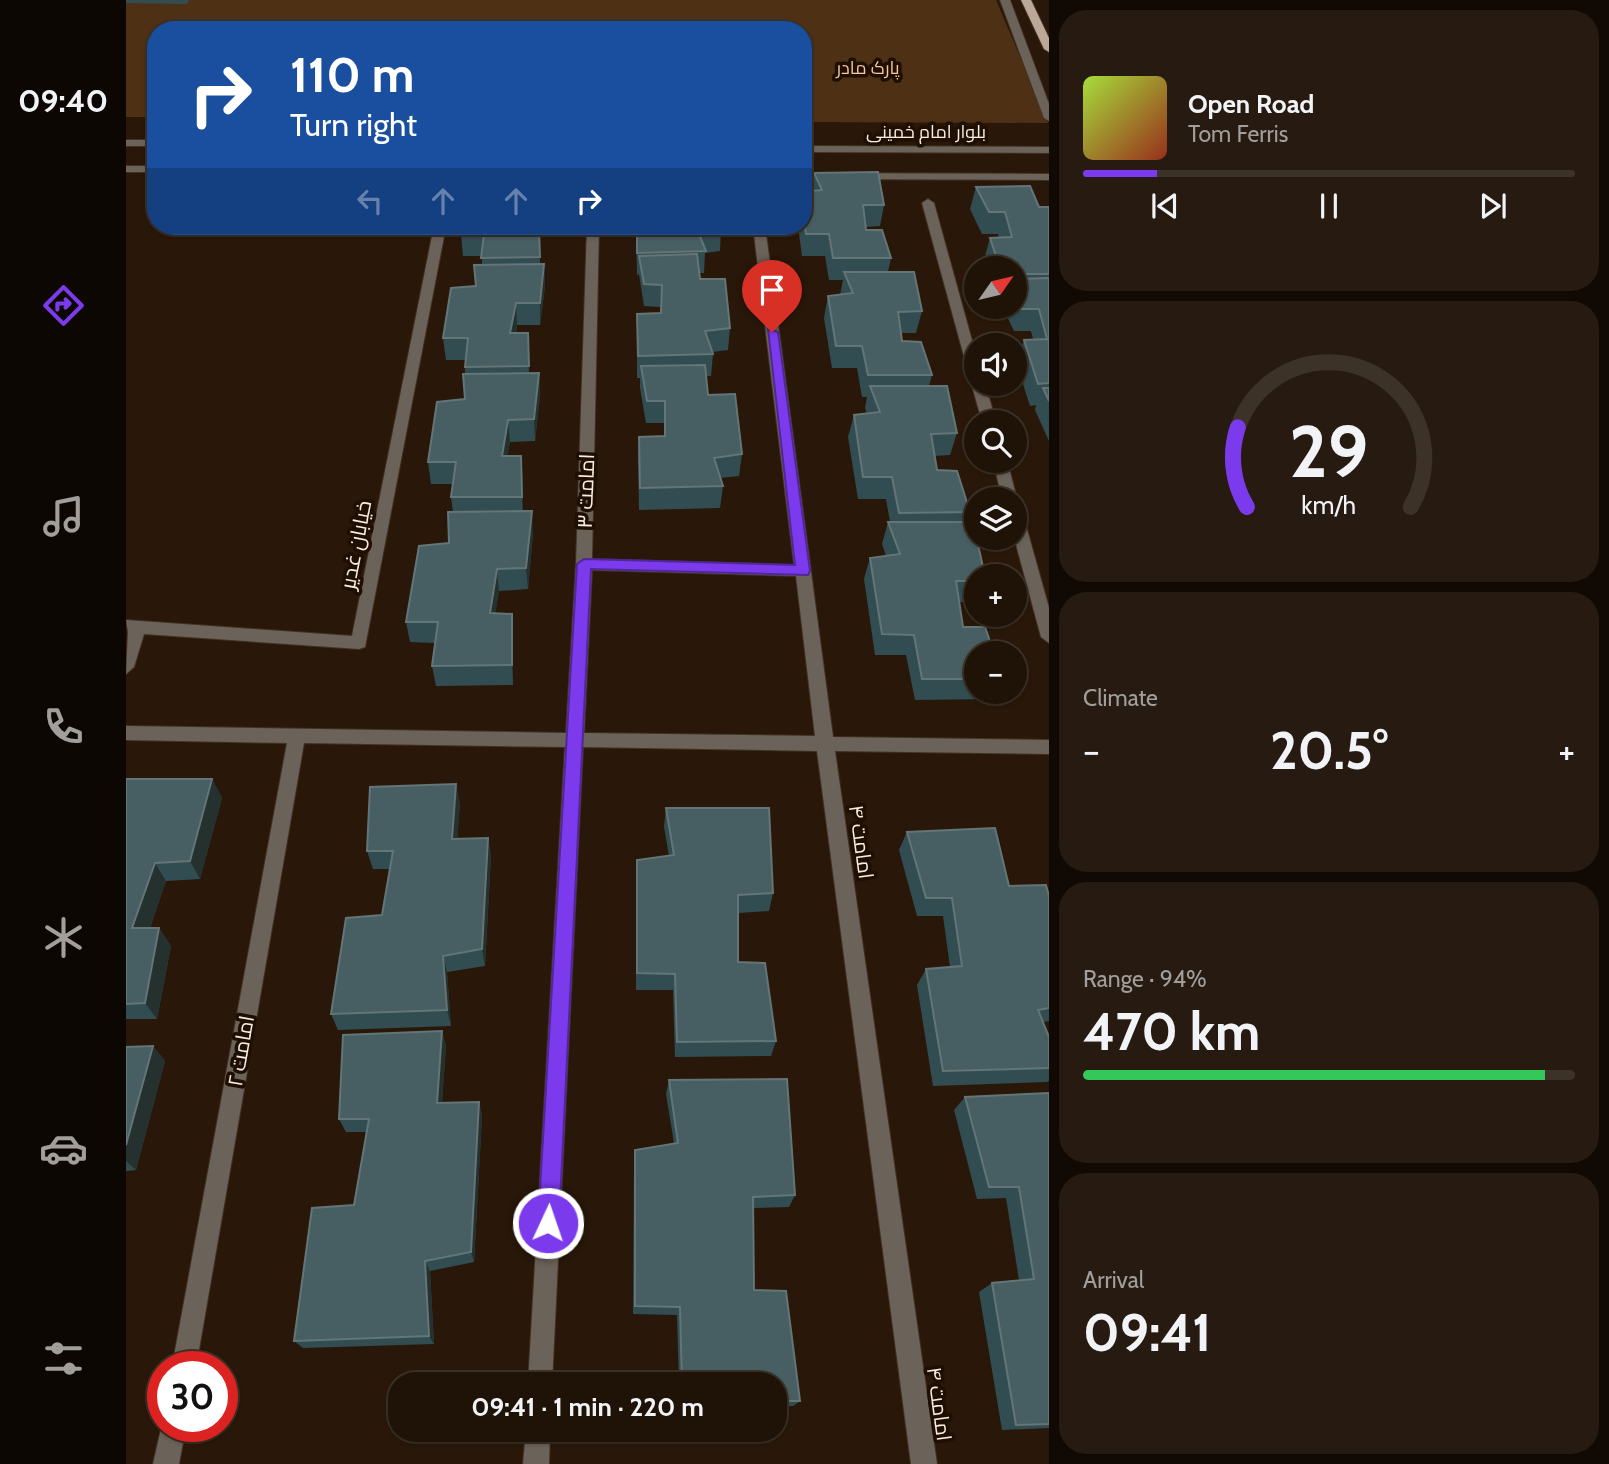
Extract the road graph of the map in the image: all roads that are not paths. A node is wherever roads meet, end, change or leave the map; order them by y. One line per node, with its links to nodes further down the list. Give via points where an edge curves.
1 (1005, 0): 4 (street)
2 (1027, 0): 3 (main road)
3 (1049, 49)
4 (1049, 118)
5 (126, 143): 6 (street)
6 (147, 143)
7 (812, 149): 8 (street, بلوار امام خمینی)
8 (1049, 150)
9 (126, 169): 10 (street)
10 (147, 169)
11 (812, 176): 12 (street)
12 (1049, 177)
13 (928, 203): 17 (street)
14 (438, 235): 21 (street, خیابان غدیر, via 359,643)
15 (593, 235): 19 (street, امامت ۳)
16 (760, 235): 20 (street, امامت ۴)
17 (964, 334)
18 (1025, 550): 22 (street)
19 (584, 564): 20 (street); 26 (street, امامت ۳)
20 (803, 571): 27 (street, امامت ۴)
21 (132, 627): 23 (street)
22 (1049, 637)
23 (126, 667)
24 (126, 733): 25 (street)
25 (297, 735): 26 (street); 29 (street, امامت ۲)
26 (573, 739): 27 (street); 30 (street, امامت ۳)
27 (825, 743): 28 (street); 35 (street, امامت ۴)
28 (1049, 747)
29 (187, 1351)
30 (541, 1372)
31 (170, 1442): 33 (street)
32 (537, 1442): 34 (street)
33 (166, 1464)
34 (536, 1464)
35 (924, 1464)

